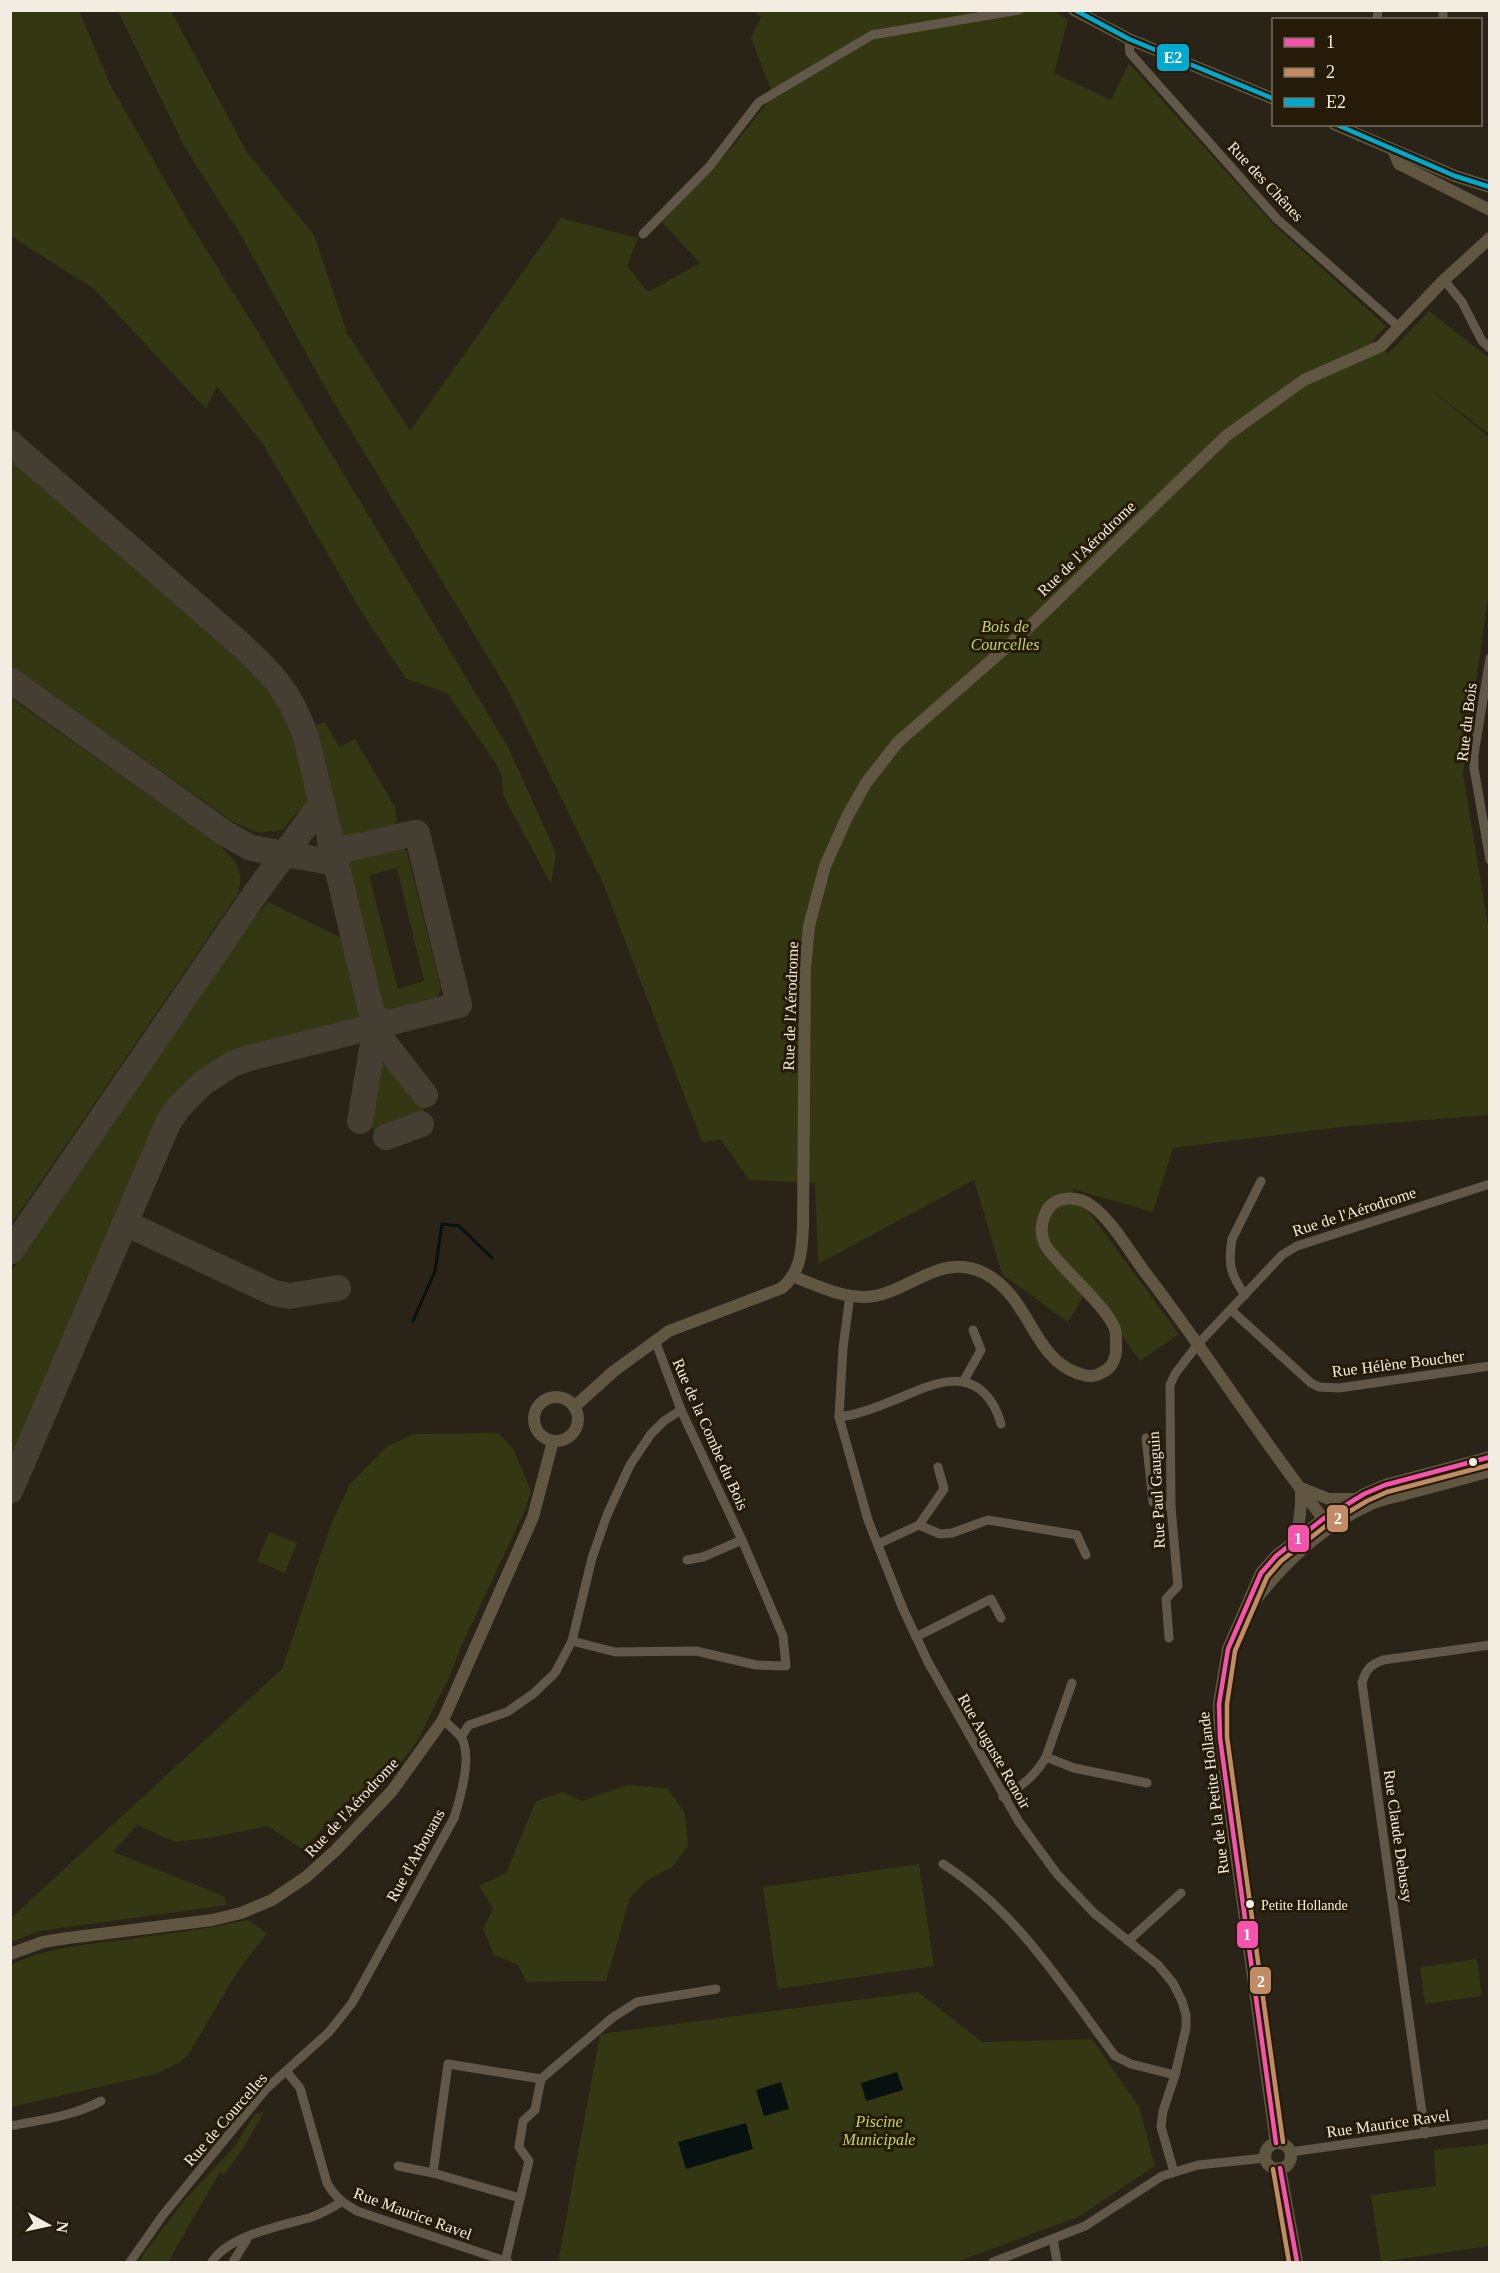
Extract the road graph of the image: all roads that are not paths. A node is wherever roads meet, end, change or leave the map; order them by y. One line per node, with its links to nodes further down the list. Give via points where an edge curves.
1 (1019, 10): 9 (street, via 872,35 759,102 709,167)
2 (1074, 10): 3 (street)
3 (1129, 39): 4 (street); 12 (street, Rue des Chênes, via 1130,52 1277,219)
4 (1272, 98)
5 (1339, 126): 6 (street)
6 (1393, 150): 7 (street); 8 (street, via 1399,164)
7 (1490, 187)
8 (1490, 210)
9 (643, 234)
10 (1490, 238): 11 (street, Rue de l'Aérodrome)
11 (1444, 280): 12 (street, Rue de l'Aérodrome); 13 (street)
12 (1400, 328): 18 (street, Rue de l'Aérodrome, via 1381,346 1304,380 1226,436 1026,630 898,742 866,783 825,866 809,926 803,1227 800,1258)
13 (1490, 348)
14 (1490, 658): 15 (street, Rue du Bois, via 1474,754)
15 (1490, 860)
16 (1261, 1181): 20 (street, via 1232,1239 1233,1278)
17 (1490, 1184): 20 (street, Rue de l'Aérodrome, via 1297,1246 1282,1255)
18 (792, 1276): 19 (street); 23 (street, via 782,1288 680,1326)
19 (850, 1295): 24 (street, via 878,1294 946,1267 976,1269 1000,1283 1011,1295 1050,1355 1064,1368 1092,1377 1103,1373 1116,1355 1115,1329 1044,1242 1044,1214 1051,1204 1075,1199 1088,1203 1107,1221); 29 (street, Rue Auguste Renoir)
20 (1245, 1295): 21 (street, Rue de l'Aérodrome)
21 (1231, 1310): 24 (street, Rue de l'Aérodrome); 25 (street, Rue Hélène Boucher, via 1319,1386 1339,1388)
22 (973, 1330): 26 (street, via 981,1350)
23 (655, 1340): 27 (street); 28 (street, Rue de la Combe du Bois)
24 (1198, 1344): 36 (street); 38 (street, Rue Paul Gauguin, via 1170,1385)
25 (1490, 1366)
26 (963, 1382): 29 (street, via 939,1382); 30 (street, via 983,1391 993,1403)
27 (574, 1407): 32 (street, via 576,1428 567,1438); 32 (street, via 558,1397 546,1399 537,1408 535,1428)
28 (681, 1410): 42 (street, Rue de la Combe du Bois); 50 (street, via 651,1434 630,1465 592,1558)
29 (838, 1417): 43 (street, Rue Auguste Renoir)
30 (1001, 1424)
31 (1146, 1438): 38 (street, via 1153,1502)
32 (552, 1441): 53 (street, Rue de l'Aérodrome, via 533,1517)
33 (1490, 1457): 37 (street, Rue de la Petite Hollande, via 1385,1485)
34 (938, 1467): 40 (street, via 944,1489)
35 (1490, 1471): 39 (street, Rue de la Petite Hollande, via 1371,1503)
36 (1301, 1488): 37 (street, via 1329,1499); 39 (street); 41 (street)
37 (1355, 1499): 39 (street, Rue de la Petite Hollande)
38 (1171, 1507): 49 (street, Rue Paul Gauguin, via 1178,1586 1166,1599)
39 (1326, 1523): 41 (street, Rue de la Petite Hollande); 47 (street, Rue de la Petite Hollande)
40 (919, 1525): 43 (street); 44 (street, via 940,1534 988,1520 1077,1535)
41 (1297, 1538): 47 (street, Rue de la Petite Hollande, via 1261,1573)
42 (742, 1540): 45 (street); 50 (street, Rue de la Combe du Bois, via 783,1636 786,1666 756,1665 696,1651 615,1652)
43 (878, 1544): 48 (street, Rue Auguste Renoir)
44 (1086, 1555)
45 (687, 1560)
46 (1001, 1618): 48 (street, via 990,1599)
47 (1239, 1620): 71 (street, Rue de la Petite Hollande, via 1223,1674 1220,1738)
48 (916, 1637): 57 (street, Rue Auguste Renoir)
49 (1169, 1638)
50 (572, 1641): 54 (street, via 555,1673 534,1694 507,1712 469,1725)
51 (1490, 1646): 70 (street, Rue Claude Debussy, via 1383,1660 1365,1671 1362,1683)
52 (1072, 1683): 55 (street)
53 (443, 1720): 54 (street); 61 (street, Rue de l'Aérodrome, via 392,1791 335,1851 272,1900 212,1920 43,1942)
54 (460, 1737): 63 (street, Rue d'Arbouans, via 465,1745 465,1768 454,1818)
55 (1046, 1757): 56 (street, via 1074,1768); 57 (street, via 1035,1774)
56 (1147, 1783)
57 (1003, 1797): 60 (street, Rue Auguste Renoir, via 1057,1874)
58 (943, 1864): 65 (street, via 984,1894 1015,1925 1115,2056)
59 (1181, 1893): 60 (street)
60 (1128, 1941): 65 (street, Rue Auguste Renoir, via 1158,1965 1182,2001 1186,2028)
61 (10, 1954)
62 (716, 1989): 66 (street, via 637,2002 612,2018)
63 (352, 2003): 64 (street, Rue de Courcelles, via 329,2032)
64 (287, 2072): 79 (street, Rue Maurice Ravel, via 300,2088 327,2183); 82 (street, Rue de Courcelles, via 266,2089 236,2125)
65 (1175, 2075): 76 (street, Rue Auguste Renoir, via 1161,2127)
66 (541, 2079): 77 (street, via 448,2064); 78 (street, via 536,2110 523,2121 519,2147 529,2161)
67 (101, 2101): 69 (street, via 65,2115)
68 (1490, 2124): 70 (street, Rue Maurice Ravel)
69 (10, 2126)
70 (1425, 2134): 72 (street, Rue Maurice Ravel)
71 (1276, 2143): 72 (street); 73 (street, via 1269,2146)
72 (1290, 2152): 75 (street, via 1287,2164)
73 (1265, 2158): 75 (street, via 1269,2165); 76 (street, via 1198,2165)
74 (398, 2166): 77 (street)
75 (1280, 2168): 88 (street)
76 (1174, 2172): 81 (street, via 1099,2219)
77 (433, 2173): 78 (street)
78 (520, 2198): 85 (street)
79 (341, 2202): 80 (street, via 313,2216 271,2226); 85 (street, Rue Maurice Ravel)
80 (247, 2238): 83 (street, via 229,2246); 84 (street)
81 (1053, 2239): 86 (street); 87 (street)
82 (130, 2262)
83 (212, 2262)
84 (233, 2262)
85 (506, 2262)
86 (993, 2262)
87 (1057, 2262)
88 (1297, 2262)

